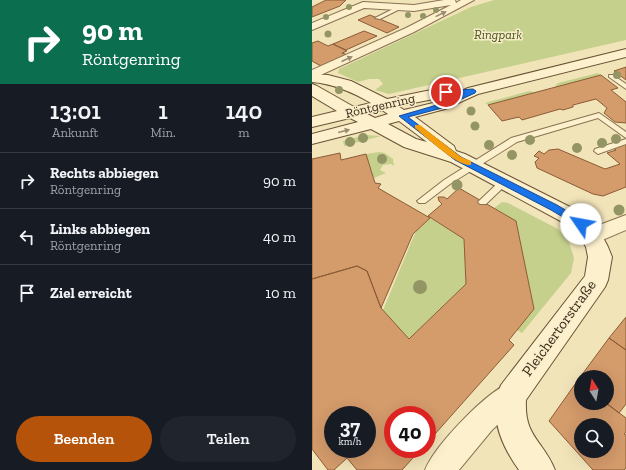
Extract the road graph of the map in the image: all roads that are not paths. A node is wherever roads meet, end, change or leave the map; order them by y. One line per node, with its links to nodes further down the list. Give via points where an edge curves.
1 (469, 0): 2 (street)
2 (456, 2): 5 (street); 7 (street, one-way to 2)
3 (364, 3): 4 (street); 8 (street)
4 (399, 8): 5 (street); 6 (lane)
5 (414, 8): 7 (street)
6 (378, 18)
7 (420, 24): 10 (street, one-way to 7)
8 (312, 28)
9 (626, 53): 14 (main road, Röntgenring)
10 (312, 76): 15 (main road, Pleichertorstraße, via 341,84)
11 (611, 76): 12 (lane)
12 (626, 87)
13 (312, 89): 16 (main road); 17 (main road, Pleichertorstraße)
14 (473, 91): 15 (main road, Röntgenring, via 428,94); 18 (main road, Röntgenring, via 440,106)
15 (384, 104): 17 (main road, Röntgenring); 18 (main road, Pleichertorstraße)
16 (312, 108)
17 (353, 112): 19 (main road, Röntgenring); 20 (main road, Pleichertorstraße)
18 (402, 116): 20 (main road, Röntgenring); 25 (main road, Pleichertorstraße)
19 (312, 122)
20 (376, 123): 22 (main road, Röntgenring, one-way to 20); 25 (main road, Pleichertorstraße, via 410,142)
21 (626, 136): 25 (lane, via 599,114 514,140)
22 (312, 139)
23 (626, 141): 24 (lane)
24 (598, 151)
25 (466, 162): 26 (main road, Pleichertorstraße); 27 (lane, via 447,182)
26 (504, 182): 28 (lane); 30 (main road, Pleichertorstraße, via 573,218)
27 (422, 201)
28 (483, 202)
29 (626, 222): 30 (street)
30 (593, 236): 31 (main road, Pleichertorstraße, via 600,257 596,280)
31 (511, 396): 32 (street, via 482,420); 33 (main road, via 509,409 513,431)
32 (440, 470)
33 (539, 470)

